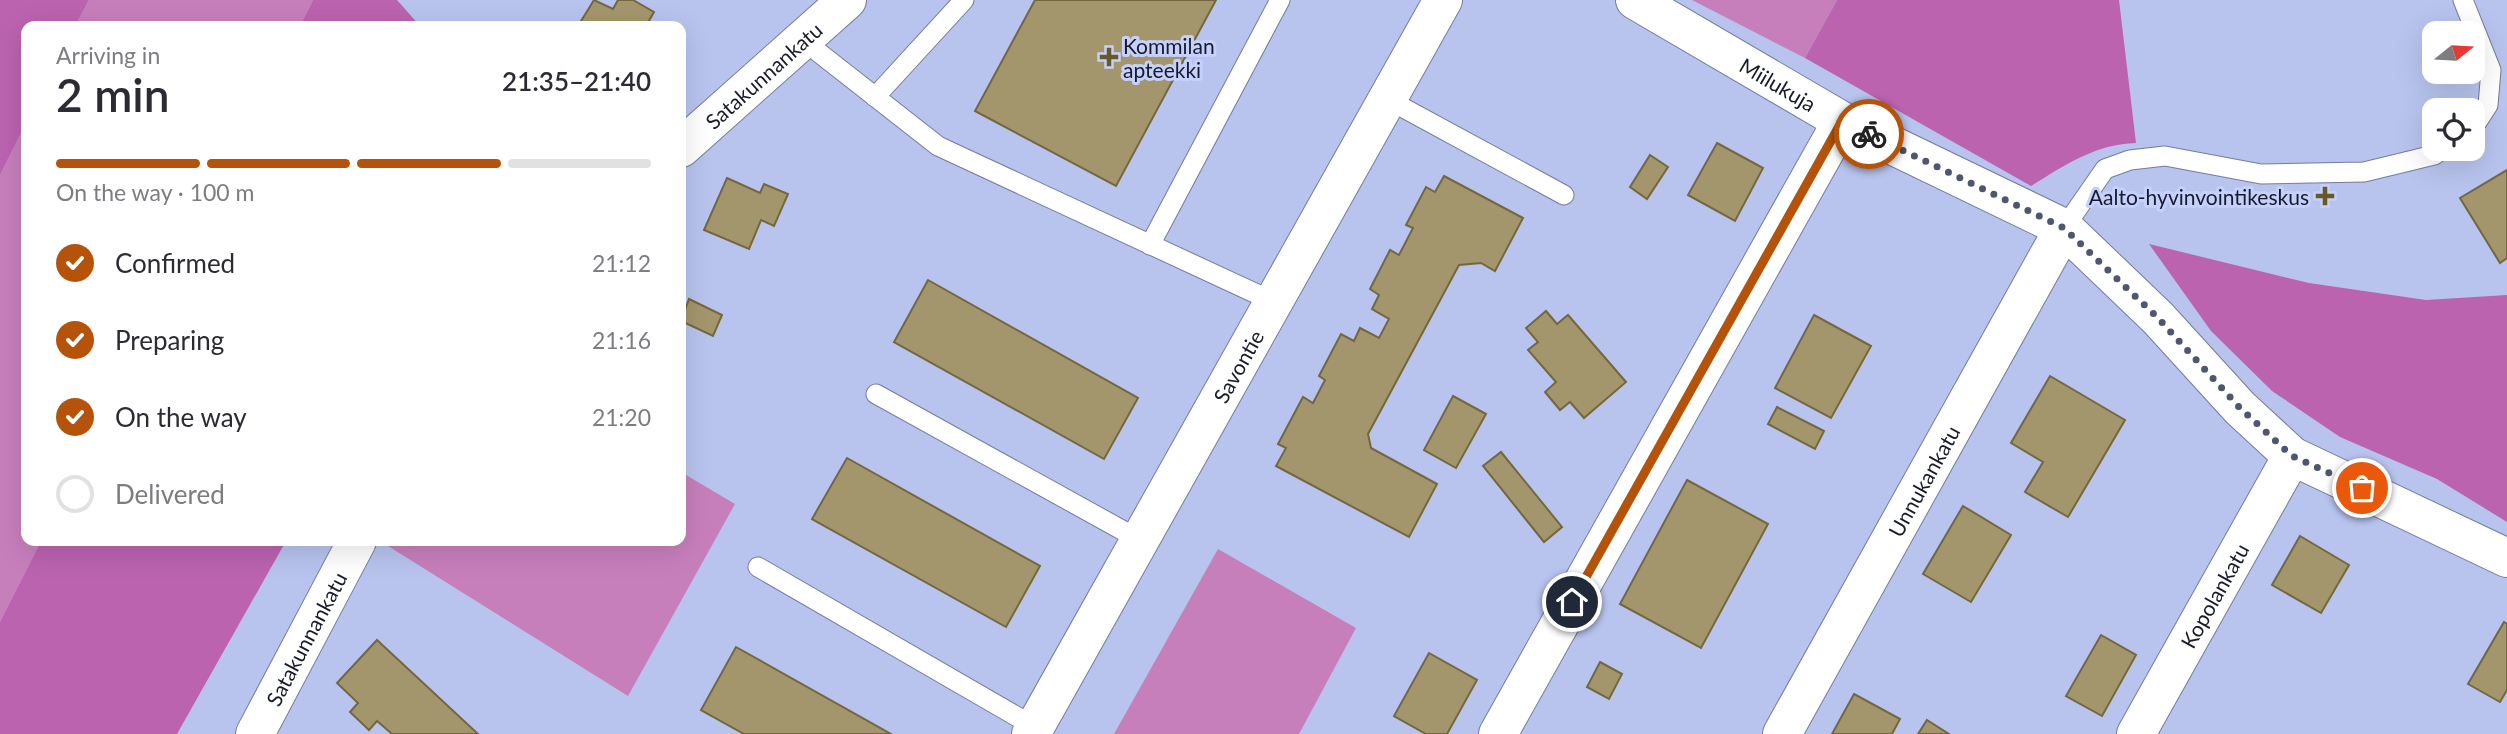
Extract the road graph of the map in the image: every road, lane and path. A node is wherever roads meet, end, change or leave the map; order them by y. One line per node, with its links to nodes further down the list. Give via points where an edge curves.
1 (847, 0): 7 (street, Satakunnankatu)
2 (964, 0): 9 (lane)
3 (1280, 0): 17 (lane)
4 (1443, 0): 10 (street, Savontie)
5 (1635, 0): 12 (street, Miilukuja)
6 (2463, 0): 8 (lane)
7 (804, 41): 9 (lane); 13 (street, Satakunnankatu)
8 (2499, 70): 11 (lane)
9 (874, 97): 17 (lane, via 938,146)
10 (1387, 99): 15 (lane); 18 (street, Savontie)
11 (2485, 110)
12 (1842, 121): 16 (street, Miilukuja); 27 (street)
13 (686, 144)
14 (2422, 158): 16 (lane, via 2364,172 2261,174 2165,156 2130,160 2105,169)
15 (1564, 195)
16 (2064, 228): 20 (street, Miilukuja); 28 (street, Unnukankatu)
17 (1150, 245): 18 (lane)
18 (1274, 302): 21 (street, Savontie)
19 (876, 394): 21 (lane)
20 (2292, 456): 23 (street, Miilukuja); 29 (street, Kopolankatu)
21 (1140, 540): 25 (street, Savontie)
22 (354, 546): 26 (street, Satakunnankatu)
23 (2507, 558)
24 (758, 567): 25 (lane)
25 (1033, 731)
26 (255, 734)
27 (1498, 734)
28 (1782, 734)
29 (2136, 734)

